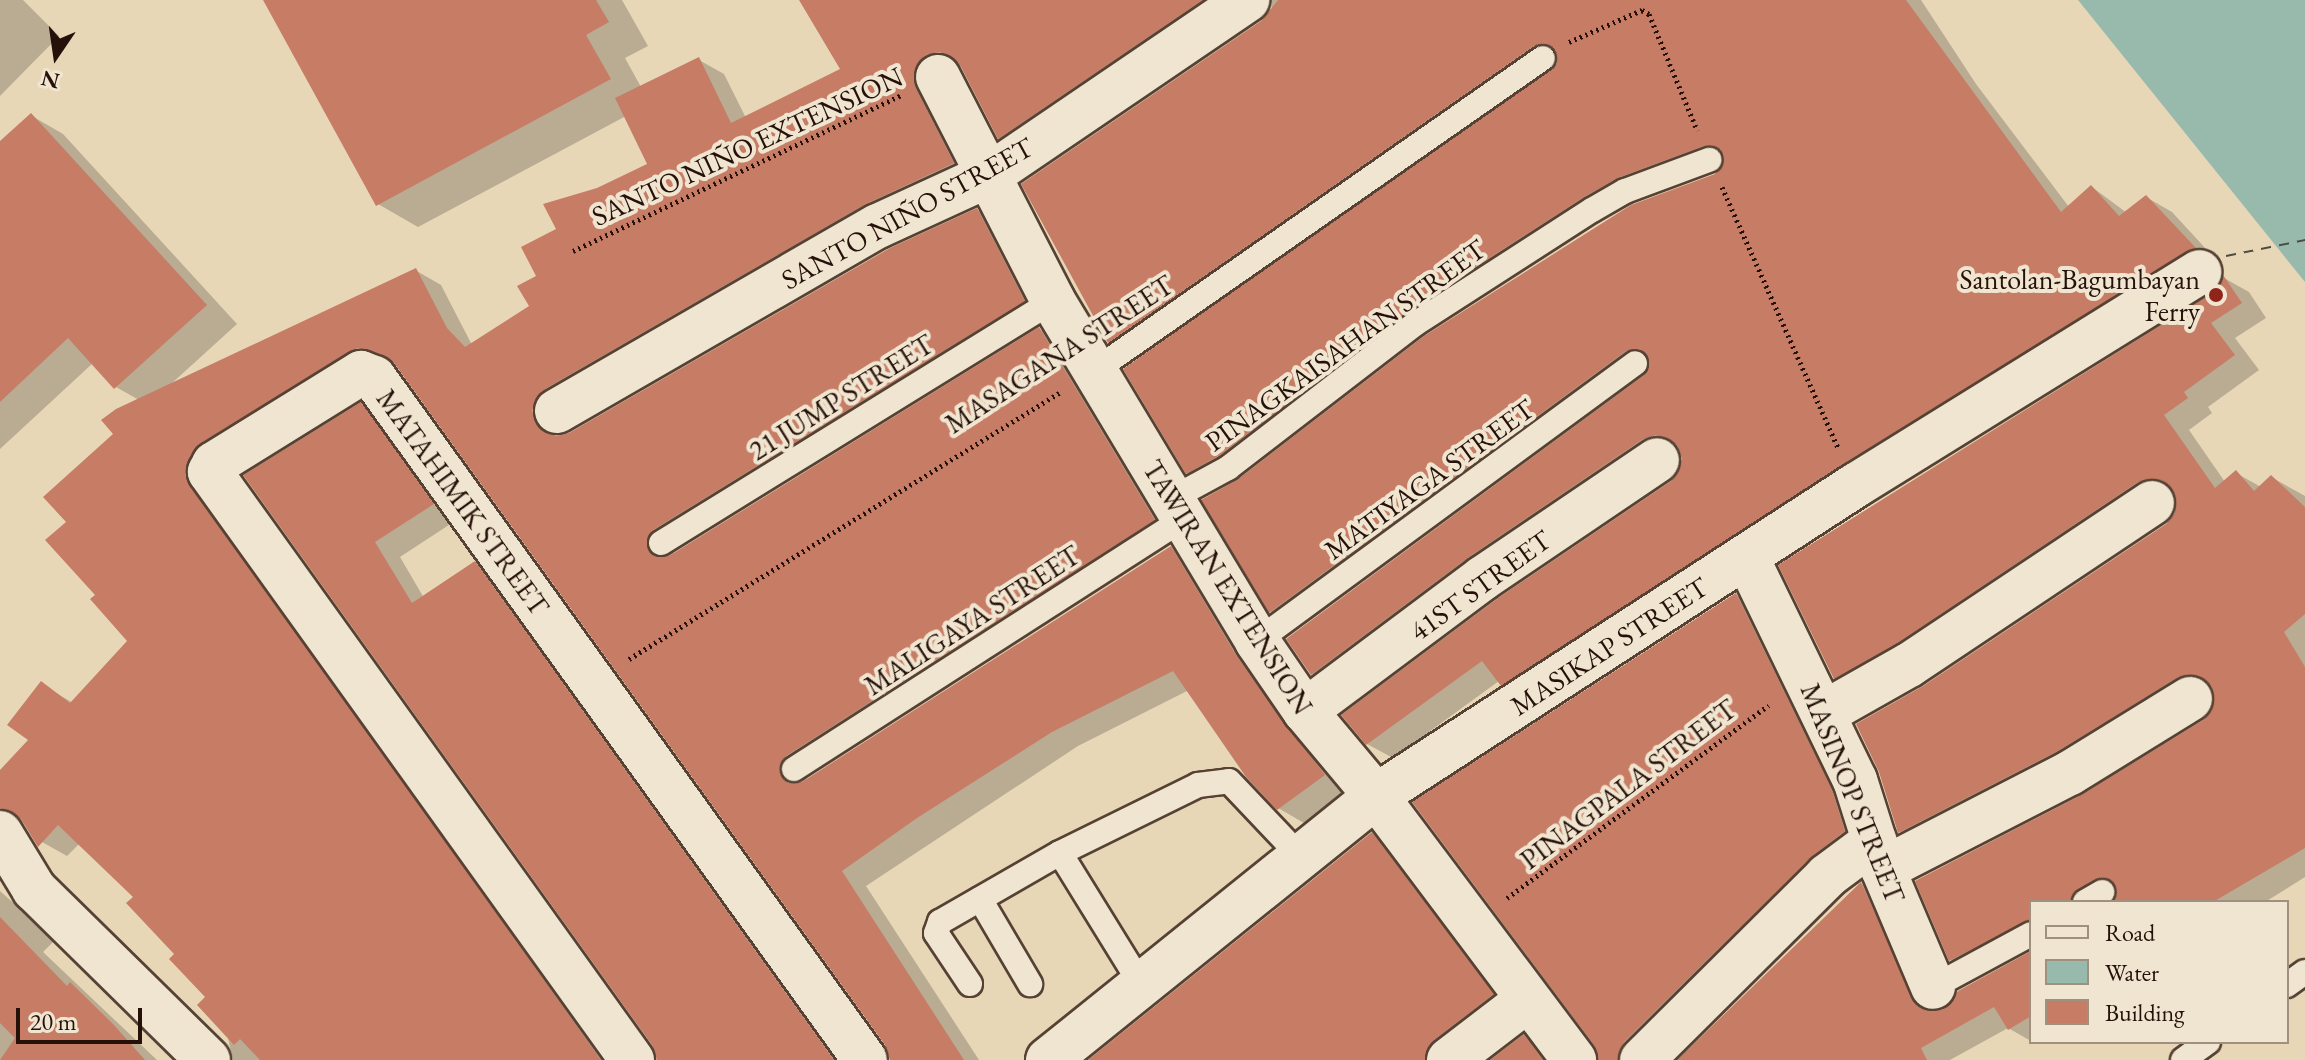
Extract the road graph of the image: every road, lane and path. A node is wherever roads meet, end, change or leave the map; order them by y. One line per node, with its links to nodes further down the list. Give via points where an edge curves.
1 (1247, 0): 5 (street, SANTO NIÑO STREET)
2 (1543, 58): 4 (path, via 1595,26 1642,10 1654,24); 10 (lane, MASAGANA STREET)
3 (938, 77): 5 (street, TAWIRAN EXTENSION); 6 (path, SANTO NIÑO EXTENSION)
4 (1709, 160): 13 (path); 15 (lane, PINAGKAISAHAN STREET, via 1625,191 1415,324)
5 (991, 174): 8 (street, TAWIRAN EXTENSION); 11 (street, SANTO NIÑO STREET, via 878,226)
6 (573, 251)
7 (2199, 272): 13 (street, MASIKAP STREET)
8 (1053, 301): 10 (street, TAWIRAN EXTENSION); 16 (lane, 21 JUMP STREET)
9 (1635, 363): 18 (lane, MATIYAGA STREET)
10 (1094, 371): 15 (street, TAWIRAN EXTENSION); 19 (path, MASAGANA STREET)
11 (557, 411)
12 (1657, 460): 22 (street, 41ST STREET, via 1483,578)
13 (1856, 485): 17 (street, MASIKAP STREET)
14 (2152, 503): 20 (street, via 1909,665)
15 (1176, 510): 18 (street, TAWIRAN EXTENSION); 23 (lane, MALIGAYA STREET)
16 (661, 543)
17 (1747, 558): 20 (street, MASINOP STREET); 24 (street, MASIKAP STREET)
18 (1257, 641): 22 (street, TAWIRAN EXTENSION)
19 (595, 681): 39 (street, MATAHIMIK STREET, via 374,378 361,373 214,464 210,472); 40 (street, MATAHIMIK STREET)
20 (1816, 694): 28 (street, MASINOP STREET, via 1855,780); 30 (path, PINAGPALA STREET)
21 (2190, 699): 28 (street, via 2070,773)
22 (1305, 711): 24 (street, TAWIRAN EXTENSION)
23 (794, 769)
24 (1376, 796): 27 (street, MASIKAP STREET); 30 (street, TAWIRAN EXTENSION)
25 (0, 833): 38 (street, via 34,889)
26 (1060, 853): 27 (lane, via 1216,779 1229,781); 29 (lane); 34 (lane)
27 (1299, 855): 34 (street, MASIKAP STREET)
28 (1879, 855): 35 (street, MASINOP STREET); 44 (street, via 1827,876)
29 (980, 899): 32 (lane, via 940,922 936,933); 33 (lane)
30 (1471, 924): 36 (street, TAWIRAN EXTENSION)
31 (2029, 935): 35 (lane)
32 (970, 984)
33 (1030, 984)
34 (1141, 984): 41 (street, MASIKAP STREET)
35 (1933, 987)
36 (1526, 1001): 42 (street); 43 (street, TAWIRAN EXTENSION)
37 (2205, 1044): 45 (lane)
38 (208, 1060)
39 (632, 1060)
40 (865, 1060)
41 (1048, 1060)
42 (1449, 1060)
43 (1574, 1060)
44 (1642, 1060)
45 (2183, 1060)

